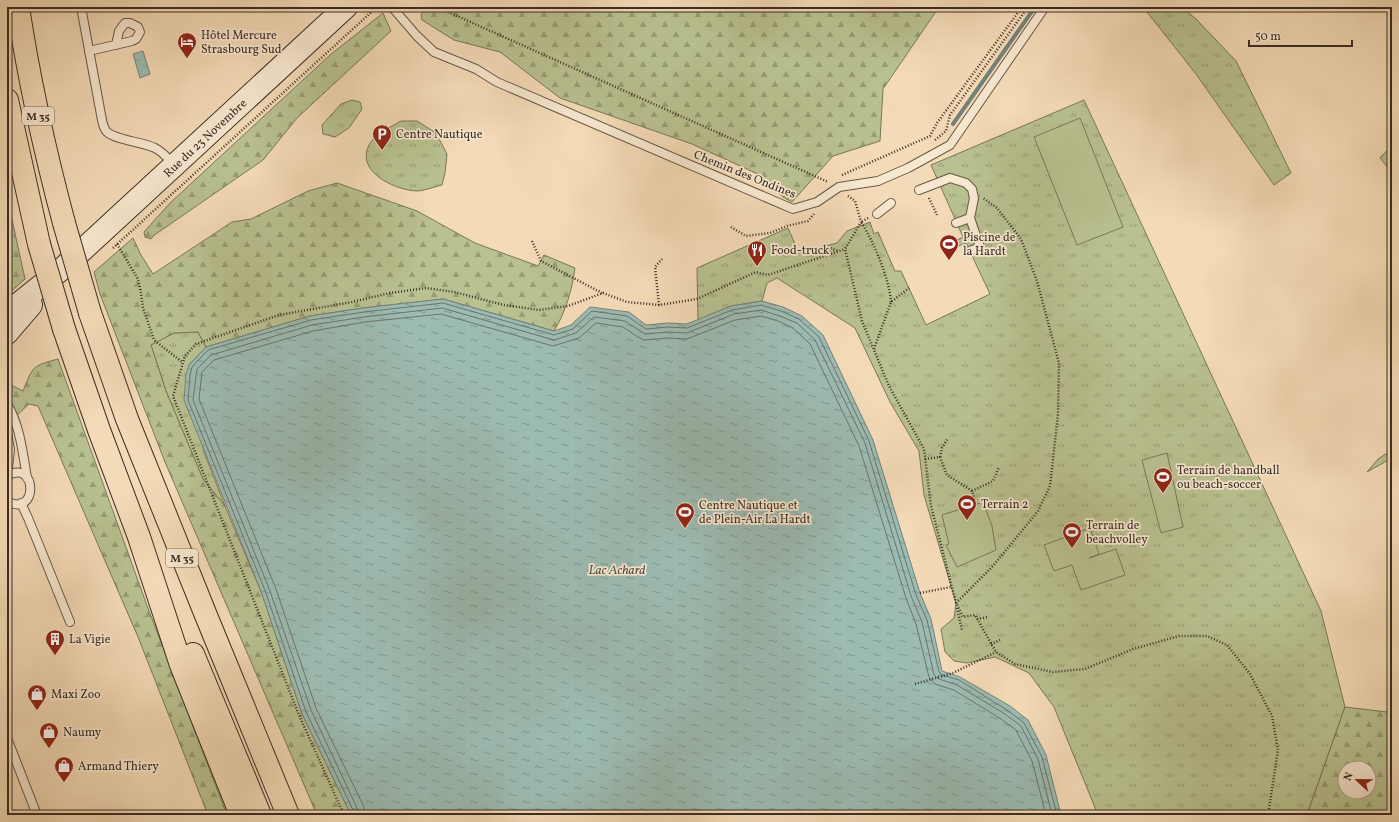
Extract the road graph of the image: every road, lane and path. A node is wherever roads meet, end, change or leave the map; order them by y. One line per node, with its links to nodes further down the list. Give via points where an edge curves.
1 (18, 7): 76 (highway, M 35, bridge, via 50,173 90,313 127,419)
2 (81, 7): 11 (lane)
3 (346, 7): 14 (main road, Rue du 23 Novembre)
4 (377, 7): 32 (path)
5 (392, 7): 18 (lane, Chemin des Ondines, via 434,52 476,69 496,82 793,209 817,202)
6 (437, 7): 17 (path)
7 (1022, 7): 15 (path, via 937,122 930,136)
8 (1028, 7): 13 (path, via 950,115 946,131)
9 (1045, 7): 18 (lane, Chemin des Ondines, via 950,145 908,168 878,180)
10 (116, 45): 11 (lane)
11 (89, 51): 14 (lane, via 105,129 112,135 156,148)
12 (7, 100): 60 (highway, M 35, bridge, via 39,244 64,329)
13 (933, 141)
14 (175, 165): 39 (main road, Rue du 23 Novembre)
15 (840, 175)
16 (834, 178): 17 (path)
17 (827, 181): 18 (path)
18 (839, 187)
19 (972, 189): 20 (lane, via 950,178); 27 (lane, via 974,198); 63 (path, via 997,208 1020,239 1029,260 1059,363 1058,414 1050,486 1038,511 993,566)
20 (919, 190)
21 (855, 202): 28 (path)
22 (891, 203): 25 (lane)
23 (934, 207): 26 (path)
24 (818, 209): 30 (path, via 808,220 770,233 746,236)
25 (877, 214)
26 (937, 215)
27 (970, 218): 29 (lane); 37 (lane, via 980,247)
28 (861, 222): 34 (path); 42 (path, via 869,234 890,288)
29 (956, 223)
30 (731, 227)
31 (532, 241): 41 (path, via 541,261)
32 (117, 244): 35 (path); 47 (path, via 138,279 143,308 154,340)
33 (825, 246): 36 (path)
34 (845, 249): 36 (path); 46 (path, via 862,321)
35 (111, 250)
36 (838, 251): 43 (path, via 768,275 756,272 697,299)
37 (970, 252)
38 (662, 259): 43 (path, via 655,267)
39 (63, 268): 44 (main road, Rue du 23 Novembre); 45 (main road, Rue du 23 Novembre)
40 (909, 288): 42 (path)
41 (603, 293): 43 (path, via 627,302); 47 (path, via 568,306 539,310 426,288 390,293 279,315 196,344)
42 (891, 302): 46 (path)
43 (659, 305)
44 (7, 313)
45 (7, 333)
46 (874, 349): 52 (path, via 889,386 924,450)
47 (182, 362): 77 (path, via 173,396 299,715)
48 (7, 404): 55 (lane, via 23,448)
49 (7, 432): 54 (lane, via 10,450)
50 (948, 438): 51 (path)
51 (940, 457): 52 (path); 56 (path, via 947,475)
52 (925, 458): 61 (path, via 931,506)
53 (1000, 467): 56 (path, via 993,481)
54 (7, 476): 55 (lane, via 18,473)
55 (27, 478): 58 (lane, via 31,492)
56 (972, 491): 59 (path)
57 (7, 502): 58 (lane)
58 (21, 503): 66 (lane)
59 (976, 505)
60 (139, 537): 74 (highway, via 181,665); 75 (highway, M 35, via 180,621)
61 (951, 587): 62 (path); 63 (path)
62 (920, 593)
63 (956, 603): 65 (path, via 963,617 975,616); 67 (path)
64 (988, 617): 65 (path)
65 (977, 619): 69 (path)
66 (70, 622)
67 (962, 630)
68 (1000, 640): 69 (path)
69 (991, 644): 70 (path)
70 (996, 652): 71 (path, via 953,672); 78 (path, via 1015,664 1053,672 1085,669 1133,650 1179,636 1207,636 1227,645 1250,674 1272,716 1278,750)
71 (915, 684)
72 (7, 738): 73 (lane)
73 (37, 815)
74 (241, 815)
75 (260, 815)
76 (288, 815)
77 (344, 815)
78 (1268, 815)

